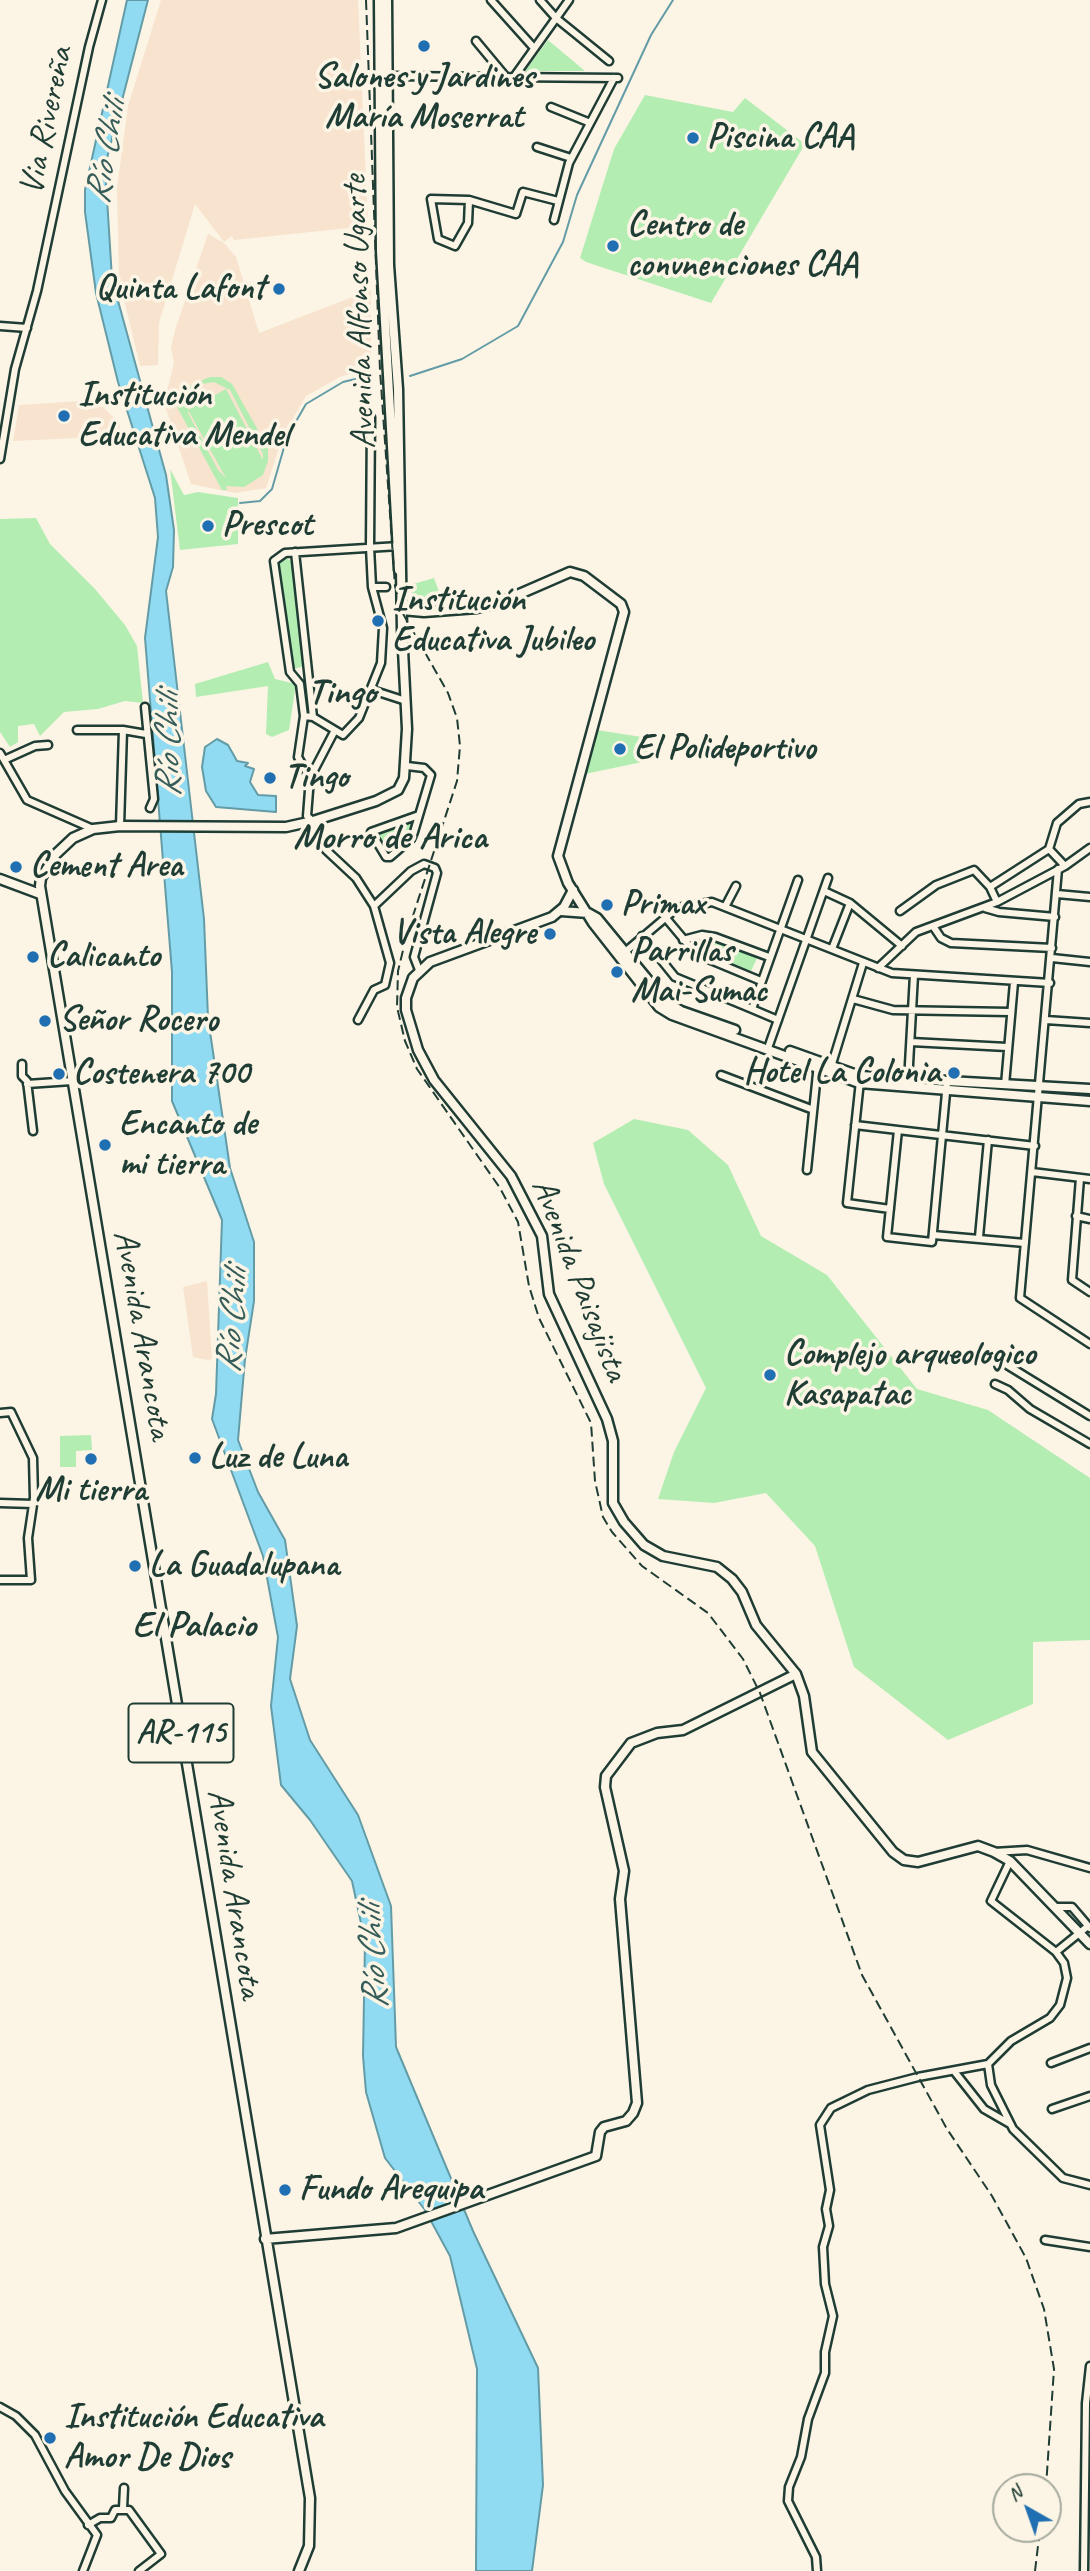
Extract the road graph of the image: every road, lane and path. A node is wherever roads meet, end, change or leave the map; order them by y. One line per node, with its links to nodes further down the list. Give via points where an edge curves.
1 (102, 0): 21 (street, Via Rivereña)
2 (379, 0): 11 (main road, Avenida Alfonso Ugarte)
3 (387, 0): 11 (main road, Avenida Alfonso Ugarte)
4 (491, 0): 9 (street)
5 (540, 0): 7 (street)
6 (569, 0): 7 (street)
7 (556, 18): 9 (street); 10 (street)
8 (476, 41): 12 (street)
9 (534, 48): 12 (street)
10 (609, 61)
11 (385, 76): 12 (street); 24 (main road, Avenida Alfonso Ugarte, via 380,251 393,374)
12 (510, 77): 14 (street, via 616,78)
13 (551, 107): 14 (street)
14 (588, 122): 16 (street)
15 (537, 147): 16 (street)
16 (571, 158): 18 (street)
17 (469, 200): 17 (street, via 431,199 438,239 456,246 468,223); 18 (street, via 516,214 523,192)
18 (558, 201): 19 (street)
19 (554, 220)
20 (0, 326): 21 (street)
21 (27, 328): 23 (street, Via Rivereña)
22 (371, 417): 25 (street)
23 (0, 459)
24 (398, 546): 25 (street); 29 (main road, Avenida Alfonso Ugarte)
25 (370, 547): 26 (street); 27 (street)
26 (295, 552): 30 (street); 31 (street, via 274,561 274,572 290,672)
27 (372, 587): 28 (street); 32 (street, via 383,628)
28 (386, 587)
29 (402, 610): 33 (main road, Avenida Alfonso Ugarte); 59 (main road, via 477,608 570,572 584,576 621,604 624,612 558,856)
30 (310, 678): 31 (street); 36 (street)
31 (298, 681): 35 (street)
32 (372, 690): 33 (street); 39 (street, via 352,727 343,735)
33 (406, 701): 43 (main road, Avenida Alfonso Ugarte)
34 (145, 707): 40 (street)
35 (304, 716): 36 (street); 44 (street, via 298,757)
36 (313, 717): 39 (street)
37 (77, 730): 38 (street)
38 (123, 730): 40 (street); 49 (street)
39 (334, 732): 44 (street)
40 (146, 734): 46 (street, via 154,799)
41 (48, 745): 42 (street)
42 (2, 756): 50 (street, via 27,800)
43 (407, 766): 47 (street, via 424,768 431,775); 48 (main road, via 398,790)
44 (310, 778): 48 (street, via 307,816)
45 (1090, 802): 52 (street, via 1079,804 1057,823)
46 (150, 808)
47 (419, 815): 47 (street, via 371,832 386,857 411,839)
48 (313, 821): 49 (main road, via 286,827); 66 (street, via 326,850 356,878)
49 (120, 826): 50 (main road)
50 (93, 829): 61 (main road, via 73,838 57,854 41,878)
51 (1090, 848): 53 (street)
52 (1049, 849): 53 (street); 58 (street)
53 (1062, 868): 62 (street); 65 (street)
54 (828, 878): 60 (street)
55 (0, 880): 61 (main road)
56 (798, 880): 75 (street)
57 (736, 886): 67 (street)
58 (990, 887): 65 (street); 70 (street, via 974,870 936,886)
59 (573, 890): 69 (main road); 71 (main road)
60 (824, 891): 64 (street); 77 (street)
61 (40, 894): 109 (main road, Avenida Arancota / AR-115)
62 (1057, 894): 63 (street); 73 (street)
63 (1090, 897)
64 (850, 902): 79 (street); 81 (street)
65 (997, 902): 68 (street)
66 (374, 906): 88 (street, via 411,871 424,864 435,867 414,957); 97 (street, via 390,964 385,985 374,990)
67 (725, 907): 72 (street, via 712,902 691,905); 75 (street)
68 (983, 907): 73 (street); 74 (street)
69 (561, 911): 71 (main road); 88 (main road, via 440,957)
70 (900, 911)
71 (588, 913): 82 (main road); 102 (main road, via 659,1007)
72 (665, 917): 76 (street); 78 (street)
73 (1055, 917): 80 (street)
74 (933, 926): 79 (street, via 916,932); 80 (street, via 951,943)
75 (780, 929): 77 (street); 83 (street)
76 (642, 936): 82 (street); 94 (street, via 675,977)
77 (806, 939): 81 (street); 98 (street)
78 (683, 940): 83 (street, via 715,937); 90 (street, via 696,954)
79 (902, 946): 87 (street)
80 (1052, 947): 84 (street)
81 (832, 949): 86 (street)
82 (625, 952): 102 (main road, via 666,1002)
83 (769, 957): 90 (street)
84 (1052, 958): 85 (street); 92 (street)
85 (1090, 962)
86 (863, 963): 87 (street); 93 (street)
87 (878, 968): 89 (street)
88 (419, 970): 145 (main road, Avenida Paisajista, via 406,998 418,1050 434,1080 511,1176 542,1236 549,1294 610,1430 613,1503 643,1545 663,1556 717,1567 732,1579 756,1625)
89 (914, 975): 91 (street); 95 (street)
90 (761, 981): 94 (street)
91 (1014, 982): 92 (street); 96 (street)
92 (1050, 983): 99 (street)
93 (853, 999): 95 (street); 106 (street)
94 (752, 1009): 98 (street)
95 (913, 1011): 96 (street); 101 (street)
96 (1010, 1012): 103 (street)
97 (358, 1020)
98 (778, 1020): 102 (street)
99 (1046, 1020): 100 (street); 114 (street)
100 (1090, 1023)
101 (911, 1042): 103 (street); 111 (street)
102 (769, 1046): 105 (main road)
103 (1007, 1047): 112 (street)
104 (22, 1065): 110 (street)
105 (818, 1065): 106 (main road); 108 (main road); 118 (street)
106 (831, 1067): 108 (main road)
107 (722, 1075): 118 (street)
108 (860, 1080): 111 (main road); 119 (street)
109 (72, 1081): 110 (street); 162 (main road, Avenida Arancota / AR-115)
110 (27, 1084): 120 (street)
111 (908, 1084): 113 (main road)
112 (1005, 1085): 113 (main road); 114 (main road)
113 (947, 1086): 116 (main road); 122 (street)
114 (1040, 1086): 115 (main road); 116 (street)
115 (1090, 1089)
116 (1039, 1099): 117 (main road); 124 (street)
117 (1090, 1101)
118 (811, 1109): 125 (street)
119 (855, 1125): 121 (street); 129 (street, via 847,1203)
120 (33, 1130)
121 (898, 1130): 122 (street); 129 (street)
122 (942, 1134): 123 (street); 133 (street)
123 (988, 1140): 124 (street); 132 (street)
124 (1035, 1146): 126 (street)
125 (807, 1170)
126 (1032, 1171): 127 (street); 134 (street)
127 (1080, 1178): 128 (street); 130 (street)
128 (1090, 1179)
129 (890, 1209): 133 (street, via 887,1237)
130 (1076, 1216): 131 (street); 135 (street, via 1072,1280)
131 (1090, 1219)
132 (979, 1237): 133 (street); 134 (street)
133 (932, 1238)
134 (1025, 1243): 136 (street, via 1020,1298)
135 (1090, 1292)
136 (1090, 1344)
137 (1007, 1365): 140 (street)
138 (995, 1384): 141 (street)
139 (0, 1413): 143 (street, via 11,1412 33,1458)
140 (1090, 1416)
141 (1090, 1444)
142 (0, 1503): 143 (street)
143 (33, 1504): 144 (street, via 28,1538 31,1580)
144 (0, 1580)
145 (796, 1674): 146 (main road, Avenida Paisajista, via 812,1752 893,1852 918,1862 978,1846); 162 (main road, via 682,1730 631,1743 606,1776 624,1871 620,1899 637,2102 626,2120 600,2132 598,2152 591,2160 380,2231)
146 (994, 1852): 147 (main road, Avenida Paisajista); 148 (street, via 1027,1850)
147 (1010, 1861): 149 (main road, Avenida Paisajista); 153 (street, via 991,1901)
148 (1090, 1868)
149 (1054, 1907): 150 (street, via 1072,1907); 151 (main road, Avenida Paisajista)
150 (1089, 1927): 151 (street)
151 (1080, 1933): 152 (main road, Avenida Paisajista); 153 (street)
152 (1090, 1944)
153 (1056, 1952): 156 (street, via 1067,1978 1060,2005 1050,2018 1011,2041)
154 (1090, 2048): 155 (street)
155 (1051, 2063)
156 (988, 2064): 157 (street); 160 (street, via 991,2085)
157 (954, 2071): 160 (street, via 984,2109); 173 (street, via 846,2099 831,2108 820,2125 830,2190 823,2247 825,2284 833,2316 824,2352 825,2373 808,2419 788,2501 816,2557)
158 (1090, 2096): 159 (street)
159 (1052, 2109)
160 (1010, 2124): 161 (street, via 1063,2178)
161 (1090, 2185)
162 (265, 2239): 172 (main road, Avenida Arancota / AR-115, via 310,2498 309,2546)
163 (1045, 2240): 164 (street)
164 (1090, 2247)
165 (1090, 2366): 174 (street)
166 (0, 2407): 169 (street, via 35,2435)
167 (124, 2488): 168 (street)
168 (123, 2508): 169 (street, via 115,2510 111,2518); 171 (street, via 133,2514 161,2554)
169 (88, 2525): 170 (street, via 98,2539 87,2554)
170 (83, 2571)
171 (139, 2571)
172 (299, 2571)
173 (817, 2571)
174 (1084, 2571)

